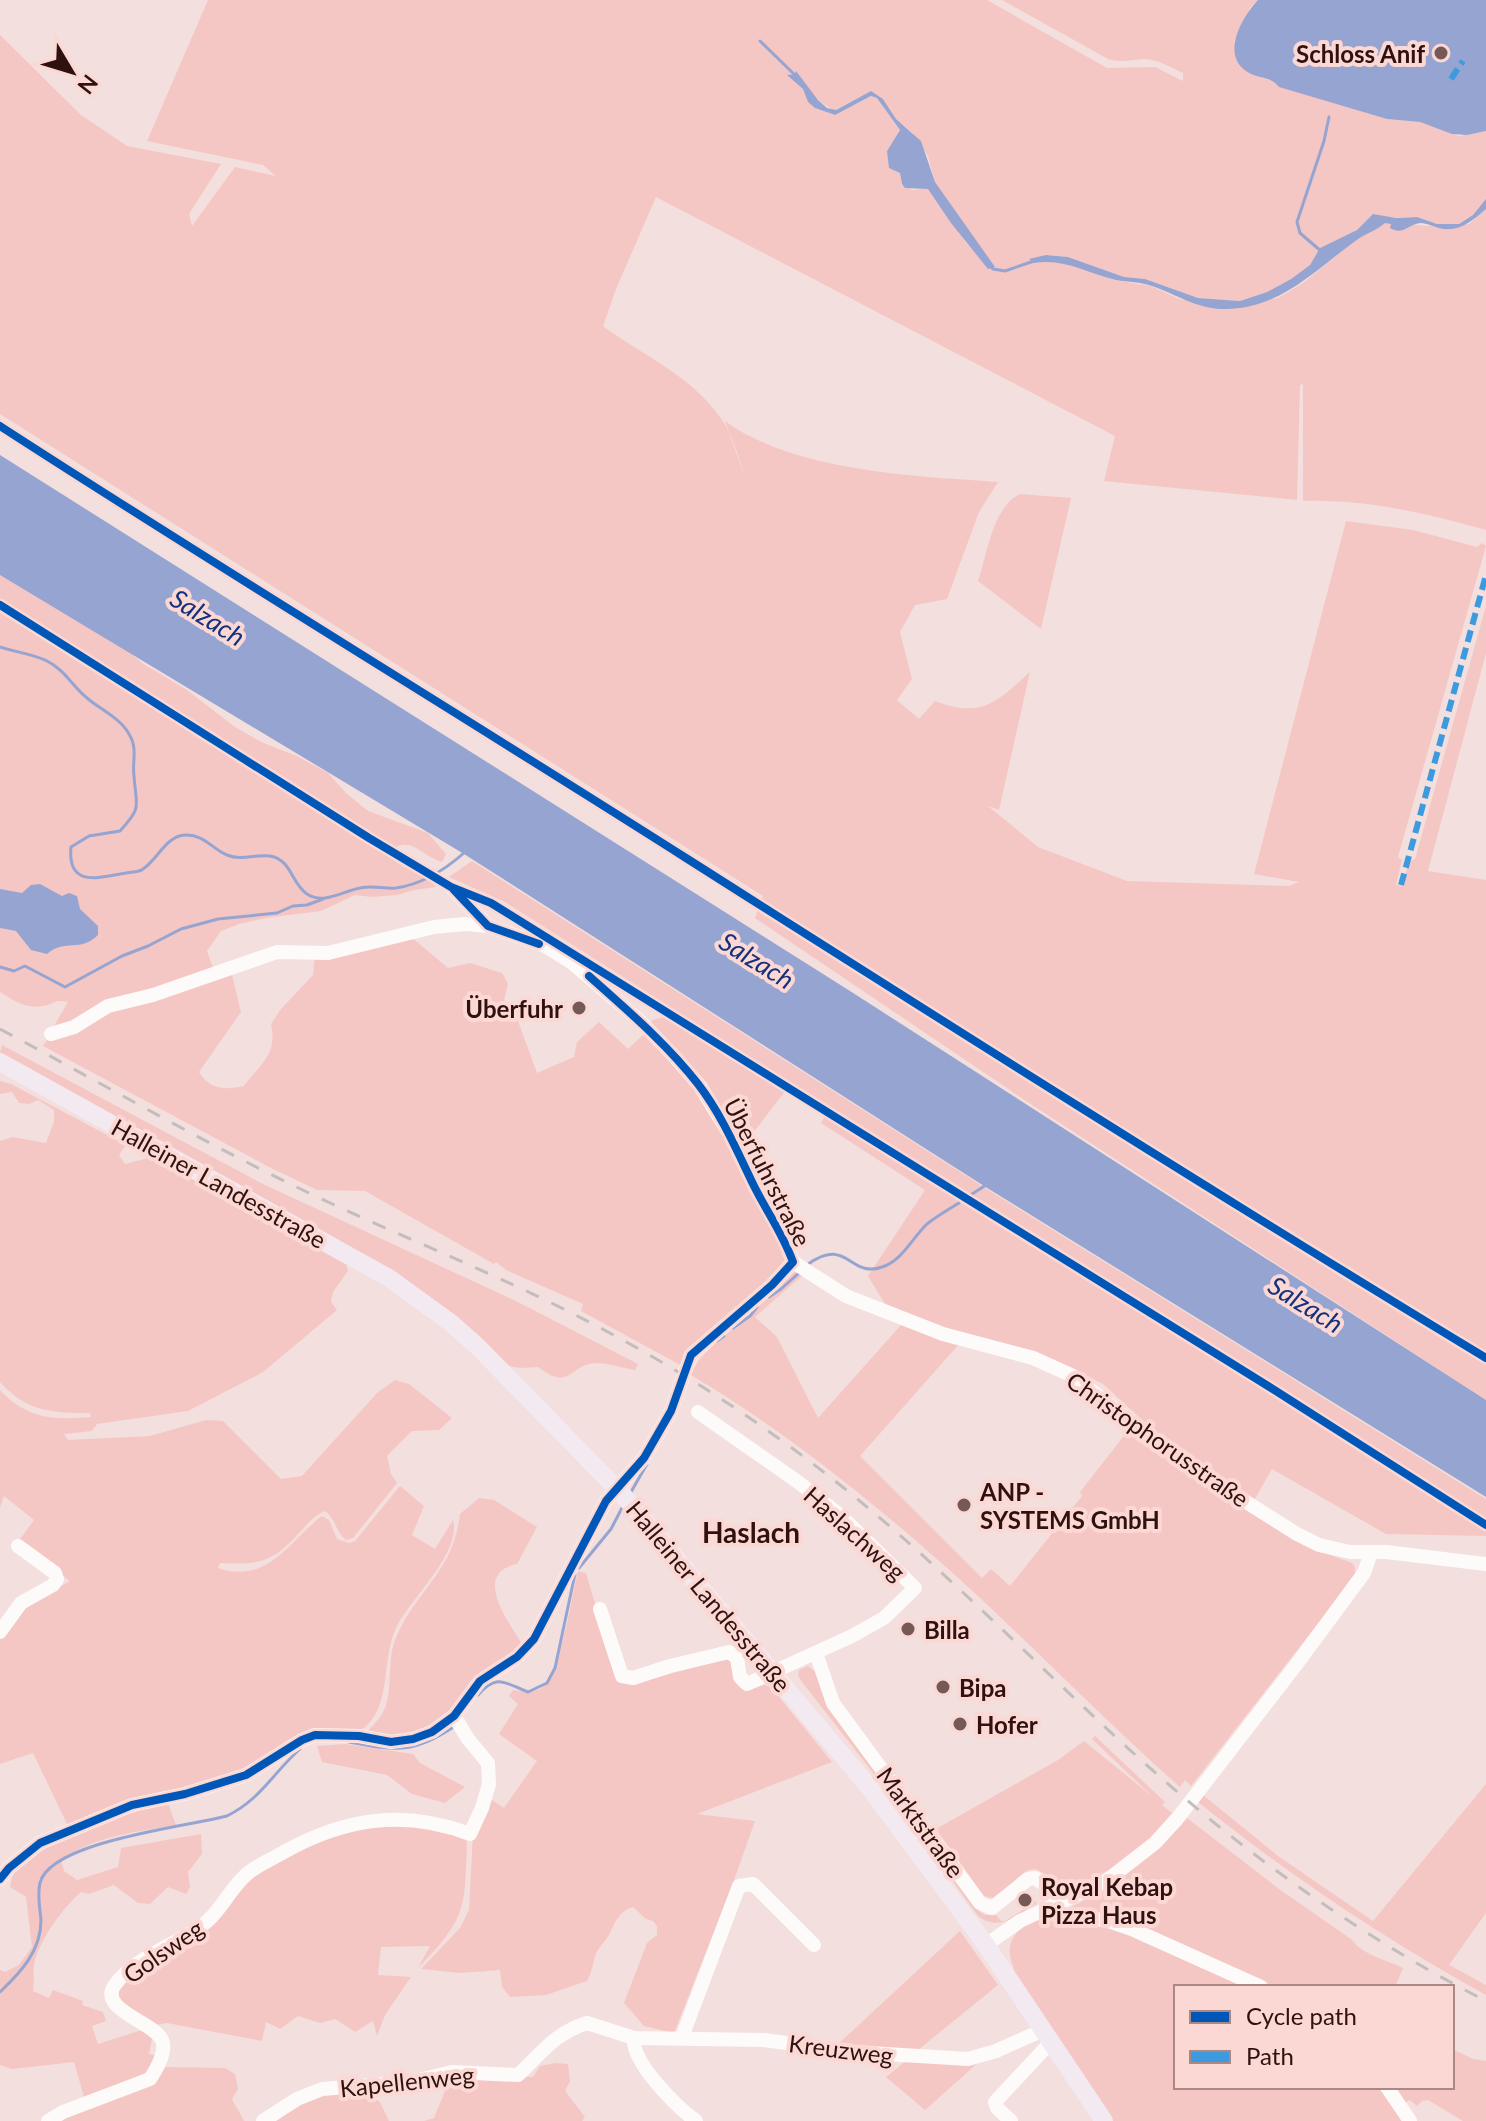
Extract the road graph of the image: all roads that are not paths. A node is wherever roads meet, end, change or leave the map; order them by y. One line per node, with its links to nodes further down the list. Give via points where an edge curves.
1 (451, 887): 2 (street, Überfuhrstraße)
2 (488, 926): 3 (street, Überfuhrstraße, via 434,927 328,953 277,952 108,1006); 5 (street, Überfuhrstraße, via 542,945 571,962 673,1055 729,1133)
3 (51, 1034)
4 (0, 1062): 7 (main road, Halleiner Landesstraße, via 415,1296 477,1346)
5 (793, 1262): 7 (street, Überfuhrstraße, via 691,1355 671,1411); 9 (street, Christophorusstraße, via 846,1296 1073,1376 1186,1464 1297,1534 1336,1550)
6 (698, 1412): 13 (street, Haslachweg, via 841,1516 915,1588 884,1618)
7 (624, 1495): 14 (main road, Halleiner Landesstraße); 15 (street, Überfuhrstraße, via 606,1501 534,1639 480,1681)
8 (18, 1546): 12 (street, via 57,1579 21,1603)
9 (1371, 1553): 10 (street, Christophorusstraße); 17 (street, via 1364,1573 1177,1819 1106,1881)
10 (1486, 1564)
11 (600, 1609): 14 (street, Haslachweg, via 619,1672 628,1678 729,1652 737,1658 740,1677 747,1684)
12 (0, 1632)
13 (816, 1653): 14 (street, Haslachweg); 17 (street, Marktstraße, via 833,1703 980,1903 992,1908 1035,1878 1048,1887)
14 (775, 1672): 19 (main road, Halleiner Landesstraße, via 869,1787)
15 (454, 1716): 16 (street, via 413,1739 315,1735 246,1775 132,1805 40,1843); 25 (street, Golsweg, via 488,1763 489,1784 470,1834 410,1819 351,1825 318,1834 248,1873 204,1924 152,1955 112,1990 115,2005 162,2039 150,2079)
16 (0, 1879)
17 (1055, 1902): 19 (street); 20 (street, via 1075,1918 1119,1925)
18 (814, 1945): 22 (street, via 753,1884 739,1886)
19 (986, 1945): 21 (main road, Halleiner Landesstraße)
20 (1256, 1985)
21 (1047, 2036): 22 (street, Kreuzweg, via 968,2059); 28 (street, via 995,2102); 29 (main road, Halleiner Landesstraße)
22 (682, 2037): 23 (street, Kreuzweg)
23 (634, 2038): 26 (street, Kapellenweg, via 587,2023 540,2050 518,2075 452,2072 411,2082 322,2089); 27 (street, via 636,2053 653,2076)
24 (1388, 2089): 30 (street)
25 (48, 2121)
26 (263, 2121)
27 (696, 2121)
28 (1011, 2121)
29 (1104, 2121)
30 (1410, 2121)

